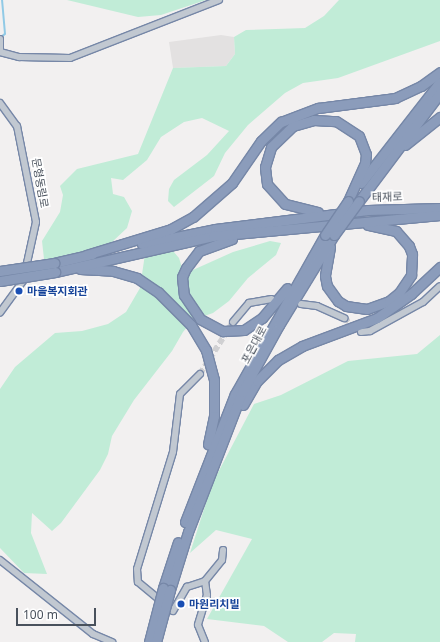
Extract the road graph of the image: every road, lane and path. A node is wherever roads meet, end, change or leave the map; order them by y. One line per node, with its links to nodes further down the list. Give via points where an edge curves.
1 (219, 0): 3 (street, via 70,58 18,57)
2 (0, 40): 3 (street)
3 (0, 52)
4 (440, 72): 20 (highway, via 421,86 395,98 318,108 281,122 261,141 232,183 193,217 171,229)
5 (440, 82): 10 (highway)
6 (440, 93): 9 (highway, 포은대로)
7 (0, 103): 28 (street, 문형동림로, via 17,126 36,222 23,281)
8 (440, 117): 9 (highway, via 408,142)
9 (372, 182): 18 (highway, 포은대로, bridge)
10 (348, 201): 14 (highway, via 362,172 366,154 353,130 336,121 314,120 293,126 277,139 265,167 271,191 294,208); 18 (highway, bridge)
11 (440, 203): 13 (highway)
12 (440, 208): 13 (highway, 태재로)
13 (399, 209): 14 (highway, 태재로)
14 (335, 214): 20 (highway, via 215,229)
15 (440, 215): 16 (highway)
16 (347, 223): 17 (highway); 18 (highway, via 388,228 403,237 409,246 413,264 411,275 399,293 367,309 346,306 338,301 327,286 325,276)
17 (288, 227): 19 (highway, via 211,245 192,258 182,277 183,285 188,304 200,319 223,331 244,330 252,326 272,308); 21 (highway, via 213,236)
18 (330, 235): 19 (highway, 포은대로); 33 (highway, 포은대로, via 242,392)
19 (314, 252): 34 (highway, 포은대로, via 235,394)
20 (86, 255): 21 (highway)
21 (54, 267): 23 (highway, bridge); 24 (highway, bridge); 34 (highway, via 102,270 137,278 170,303 199,336 214,380 214,416)
22 (440, 267): 33 (highway, via 411,294 377,318 302,346 278,360 257,380)
23 (0, 271)
24 (0, 280)
25 (440, 286): 31 (street, via 423,302 370,331)
26 (272, 299): 30 (street, via 249,303)
27 (301, 304): 29 (street, via 317,306)
28 (0, 313)
29 (344, 318)
30 (232, 322)
31 (361, 332)
32 (200, 374): 37 (street, via 180,394 173,452 137,569 138,582 173,611 187,587)
33 (218, 450): 38 (highway, 포은대로)
34 (186, 519): 38 (highway, 포은대로)
35 (223, 550): 37 (street, via 222,560)
36 (0, 560): 39 (street, via 93,634)
37 (205, 581): 42 (street, via 207,595 198,625)
38 (166, 589): 40 (highway, bridge); 41 (highway, 포은대로, bridge)
39 (112, 642)
40 (149, 642)
41 (156, 642)
42 (206, 642)

